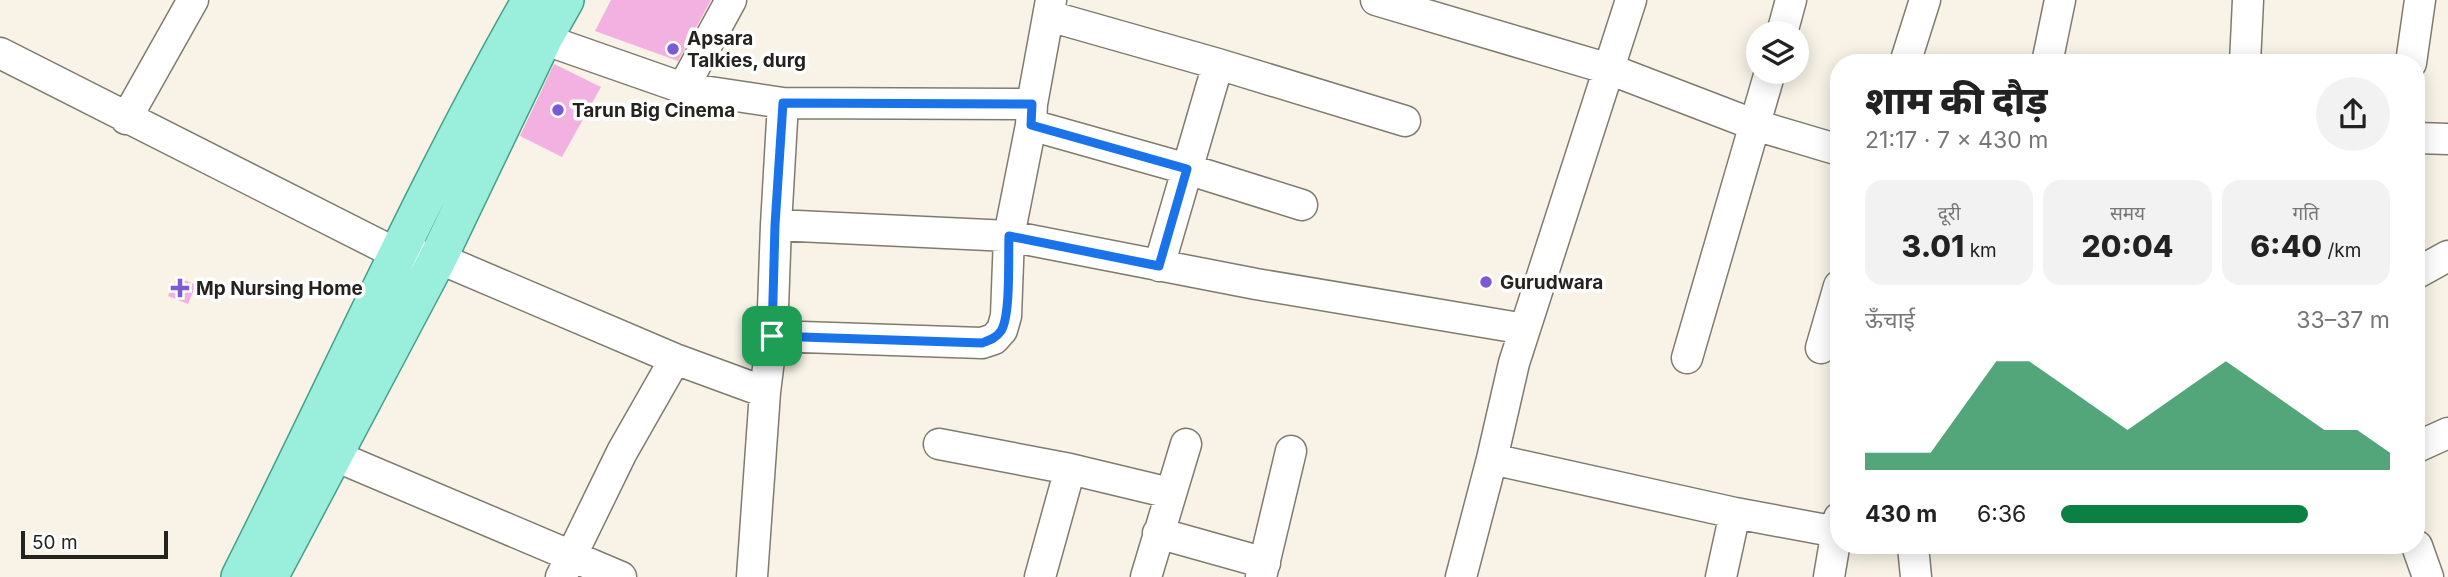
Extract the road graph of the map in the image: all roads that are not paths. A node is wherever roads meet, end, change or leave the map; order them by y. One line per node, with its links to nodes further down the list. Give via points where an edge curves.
1 (565, 0): 13 (main road)
2 (732, 0): 22 (street)
3 (1376, 0): 20 (street)
4 (1791, 0): 12 (street)
5 (1925, 0): 15 (street)
6 (2060, 0): 16 (street)
7 (2248, 0): 17 (street)
8 (2420, 0): 18 (street)
9 (184, 3): 25 (street)
10 (1621, 3): 20 (street)
11 (1050, 8): 19 (street); 24 (street)
12 (1785, 21)
13 (530, 22): 22 (street); 35 (main road); 37 (main road)
14 (0, 54): 25 (street)
15 (1908, 54)
16 (2049, 54)
17 (2245, 54)
18 (2413, 54)
19 (1218, 64): 26 (street); 31 (street)
20 (1609, 69): 27 (street); 41 (street)
21 (1767, 84): 27 (street)
22 (683, 88): 23 (street)
23 (783, 103): 24 (street); 33 (street)
24 (1032, 115): 31 (street); 34 (street)
25 (127, 119): 35 (street)
26 (1405, 121)
27 (1755, 125): 30 (street); 44 (street)
28 (2425, 138): 29 (street)
29 (2448, 139)
30 (1830, 147)
31 (1187, 169): 32 (street); 38 (street)
32 (1302, 205)
33 (775, 225): 34 (street); 42 (street)
34 (1009, 236): 38 (street); 42 (street, via 1006,316 994,339 982,343)
35 (397, 254): 37 (street); 51 (main road)
36 (2448, 256): 39 (street)
37 (438, 258): 45 (street); 51 (main road)
38 (1159, 266): 41 (street)
39 (2425, 269)
40 (1830, 317): 43 (street)
41 (1525, 329): 53 (street)
42 (772, 336): 46 (street)
43 (1821, 348)
44 (1687, 358)
45 (675, 359): 46 (street); 62 (street)
46 (765, 392): 67 (street)
47 (2448, 433): 48 (street)
48 (2425, 443)
49 (939, 444): 54 (street)
50 (1186, 444): 55 (street)
51 (320, 450): 62 (street); 64 (main road); 65 (main road)
52 (1291, 450): 63 (street)
53 (1493, 459): 56 (street); 70 (street)
54 (1070, 469): 55 (street); 68 (street)
55 (1170, 493): 58 (street)
56 (1735, 513): 57 (street); 71 (street)
57 (1830, 524)
58 (1158, 533): 63 (street); 69 (street)
59 (1833, 554): 72 (street)
60 (1914, 554): 73 (street)
61 (2420, 554): 74 (street)
62 (565, 567): 66 (street)
63 (1263, 570)
64 (240, 577)
65 (270, 577)
66 (621, 577)
67 (752, 577)
68 (1040, 577)
69 (1146, 577)
70 (1461, 577)
71 (1721, 577)
72 (1829, 577)
73 (1916, 577)
74 (2428, 577)

